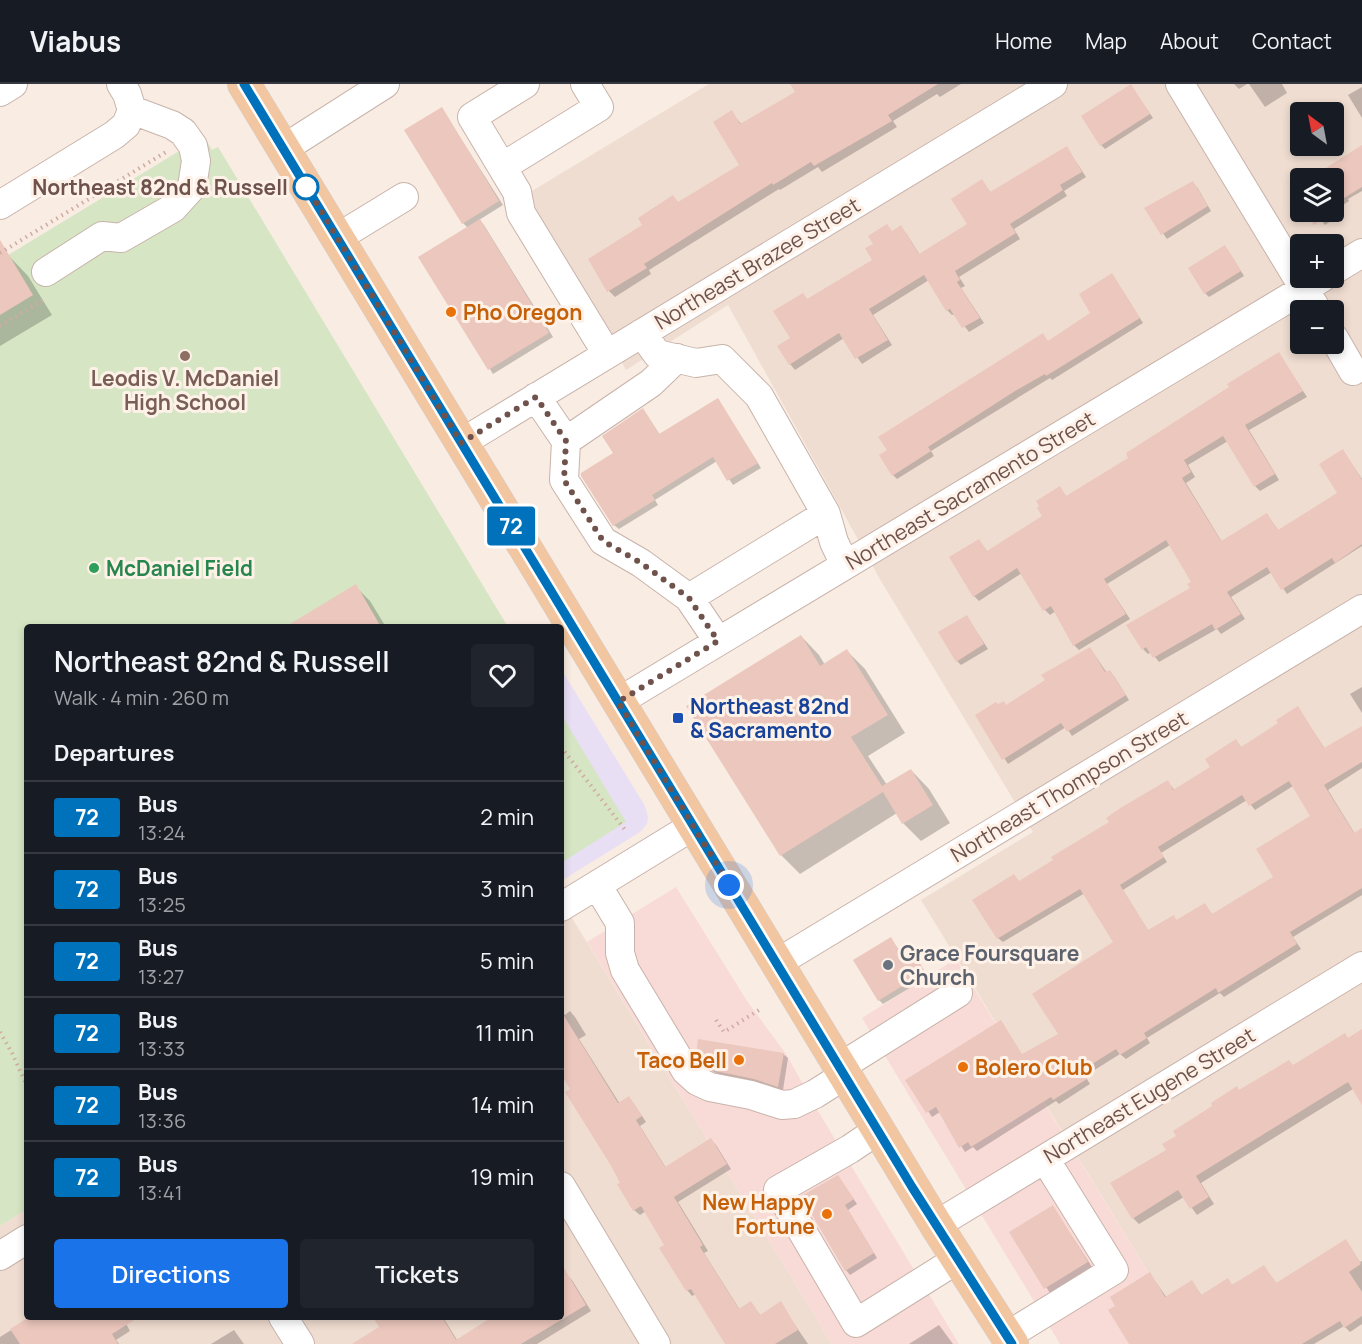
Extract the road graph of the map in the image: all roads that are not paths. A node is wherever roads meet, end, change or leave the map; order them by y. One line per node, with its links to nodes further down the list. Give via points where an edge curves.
1 (13, 84): 9 (street)
2 (121, 84): 10 (street)
3 (244, 84): 11 (main road)
4 (385, 84): 11 (street)
5 (525, 84): 12 (street, via 472,117)
6 (585, 84): 12 (street, via 599,107)
7 (1053, 84): 20 (street, Northeast Brazee Street)
8 (1180, 84): 19 (street)
9 (0, 92)
10 (132, 110): 14 (street, via 126,125 114,135); 18 (street, via 183,132 193,146 196,161 192,187 173,208 121,238 102,236)
11 (283, 149): 15 (main road)
12 (502, 167): 21 (street, via 517,192 520,213)
13 (404, 197): 15 (street)
14 (0, 204)
15 (337, 238): 27 (main road)
16 (1362, 253): 17 (street)
17 (1344, 264)
18 (46, 272)
19 (1314, 292): 29 (street, Northeast Sacramento Street)
20 (642, 333): 21 (street, Northeast Brazee Street); 23 (street, via 657,354)
21 (607, 354): 25 (street, Northeast Brazee Street)
22 (1343, 354): 24 (street)
23 (677, 358): 26 (street, via 651,383); 28 (street, via 696,363 722,359 759,396)
24 (1353, 371)
25 (536, 397): 26 (street); 27 (street, Northeast Brazee Street)
26 (566, 441): 30 (street, via 564,480 603,541)
27 (461, 443): 33 (main road)
28 (826, 514): 29 (street); 30 (street)
29 (845, 565): 32 (street, Northeast Sacramento Street)
30 (689, 598): 32 (street)
31 (1362, 609): 37 (street, Northeast Thompson Street)
32 (718, 641): 33 (street, Northeast Sacramento Street)
33 (618, 702): 34 (main road)
34 (693, 826): 35 (street); 37 (main road)
35 (597, 885): 36 (street); 40 (street, via 620,922 620,953 625,970 686,1071 697,1081 782,1105 814,1094)
36 (564, 905)
37 (777, 963): 40 (main road)
38 (1362, 966): 42 (street, Northeast Eugene Street)
39 (958, 993): 40 (street)
40 (842, 1071): 41 (main road)
41 (878, 1130): 44 (main road); 47 (street, via 778,1191 856,1323)
42 (1045, 1159): 44 (street, Northeast Eugene Street); 49 (street, via 1114,1270)
43 (564, 1191): 51 (street)
44 (936, 1225): 47 (main road)
45 (24, 1241): 46 (street)
46 (0, 1256)
47 (958, 1259): 49 (main road)
48 (285, 1320): 50 (street)
49 (1010, 1340)
50 (300, 1344)
51 (656, 1344)

